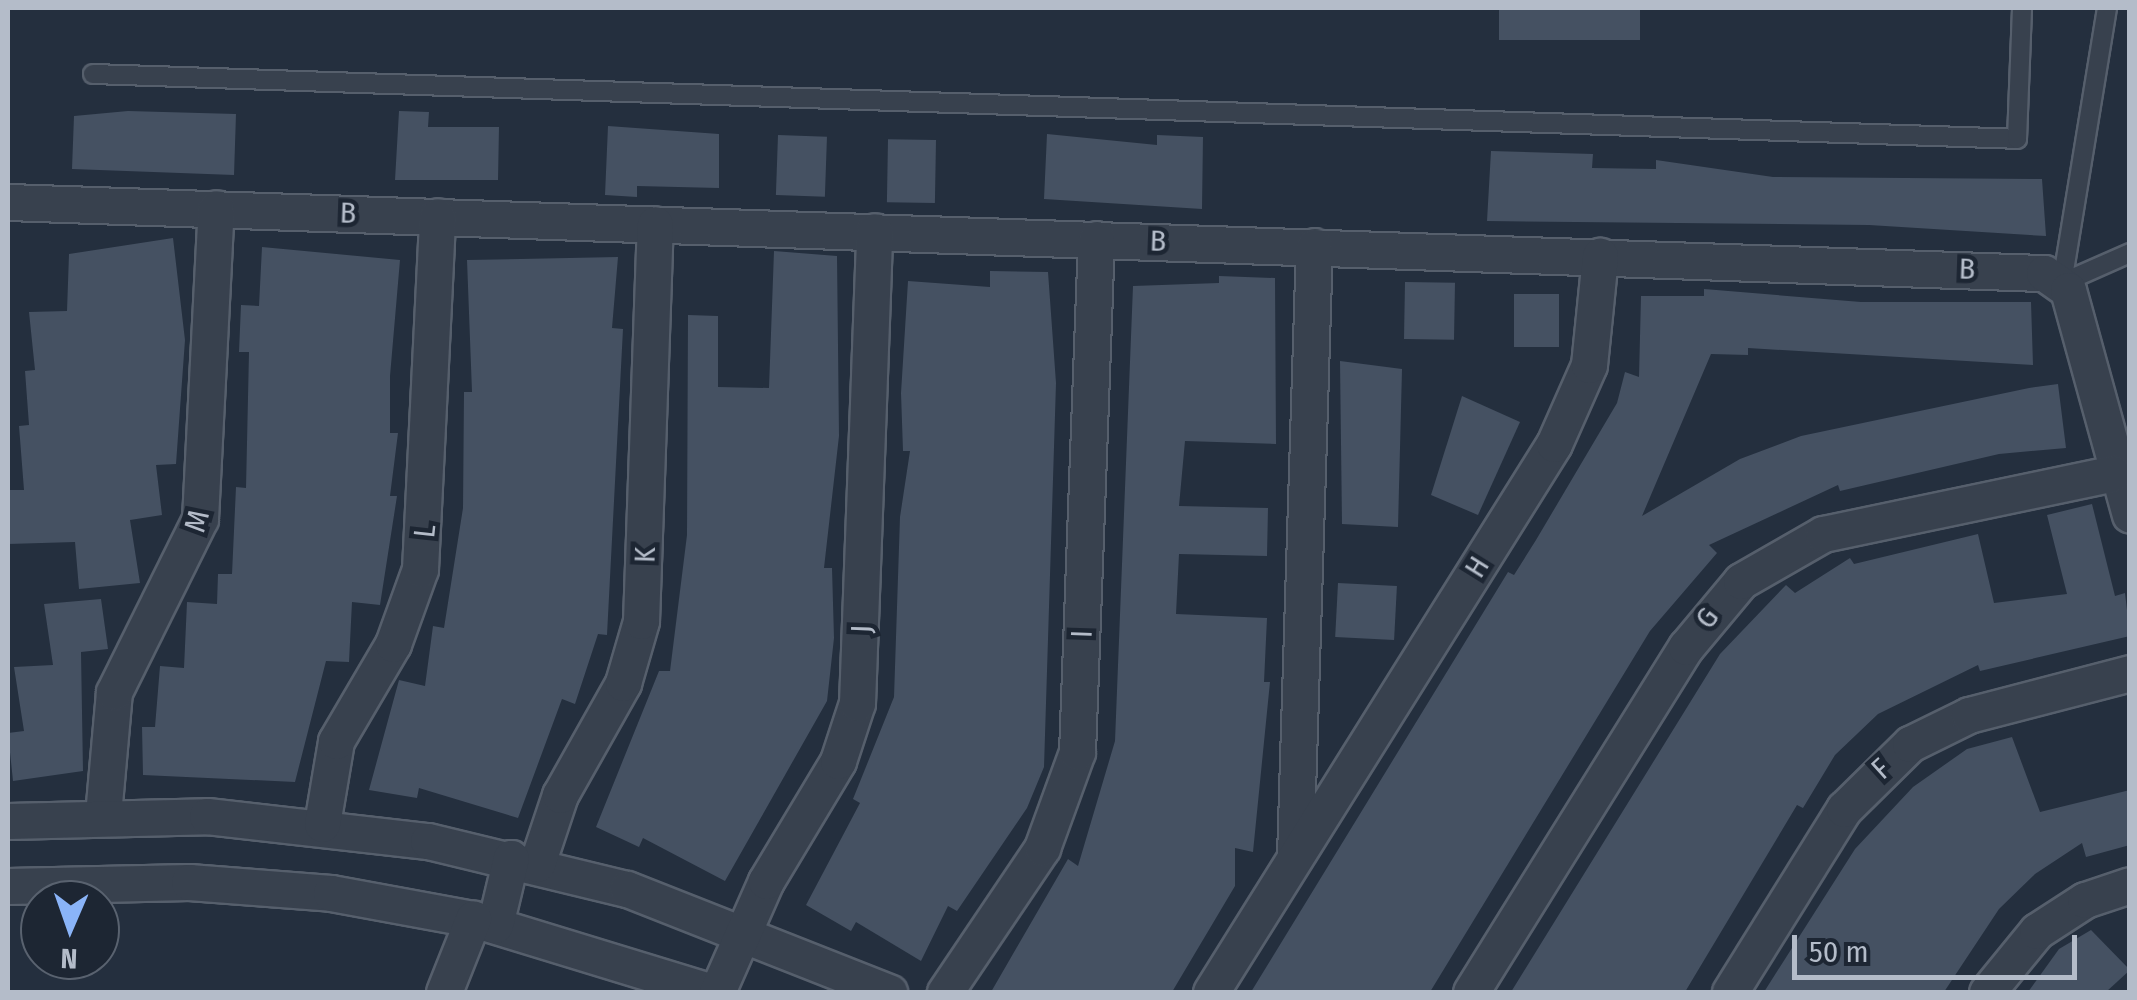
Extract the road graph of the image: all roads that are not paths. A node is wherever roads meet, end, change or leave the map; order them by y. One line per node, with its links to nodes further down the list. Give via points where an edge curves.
1 (2022, 8): 3 (lane, via 2017,139)
2 (2107, 8): 13 (lane)
3 (93, 74)
4 (8, 202): 5 (street, B)
5 (216, 208): 6 (street, B); 17 (street, M, via 206,487 190,546 114,692)
6 (437, 216): 7 (street, B); 19 (street, L, via 420,569 393,644 336,742)
7 (656, 224): 8 (street, B); 21 (street, K, via 641,621 623,683)
8 (874, 231): 9 (street, B); 25 (street, J, via 857,703 838,762)
9 (1096, 239): 10 (street, B); 29 (street, I, via 1073,768 1042,848)
10 (1314, 246): 12 (street, B); 20 (street)
11 (2130, 253): 13 (lane)
12 (1600, 256): 13 (street, B, via 2030,272); 20 (street, H, via 1594,340 1568,417)
13 (2062, 283): 14 (street)
14 (2114, 473): 15 (street); 31 (street, G, via 1854,526 1793,546 1753,571 1702,622)
15 (2130, 515)
16 (2130, 673): 32 (street, F, via 1970,715 1897,755 1844,808)
17 (104, 815): 18 (street); 19 (street)
18 (8, 821)
19 (322, 824): 21 (street)
20 (1295, 857): 30 (street, H)
21 (524, 861): 24 (street, K); 25 (street)
22 (2130, 884): 33 (street, via 2086,900 2037,931)
23 (8, 886): 24 (street, via 261,886)
24 (484, 922): 26 (street); 27 (street)
25 (742, 930): 26 (street, J); 28 (street)
26 (700, 990)
27 (444, 992)
28 (888, 992)
29 (946, 992)
30 (1211, 992)
31 (1470, 992)
32 (1730, 992)
33 (1987, 992)

